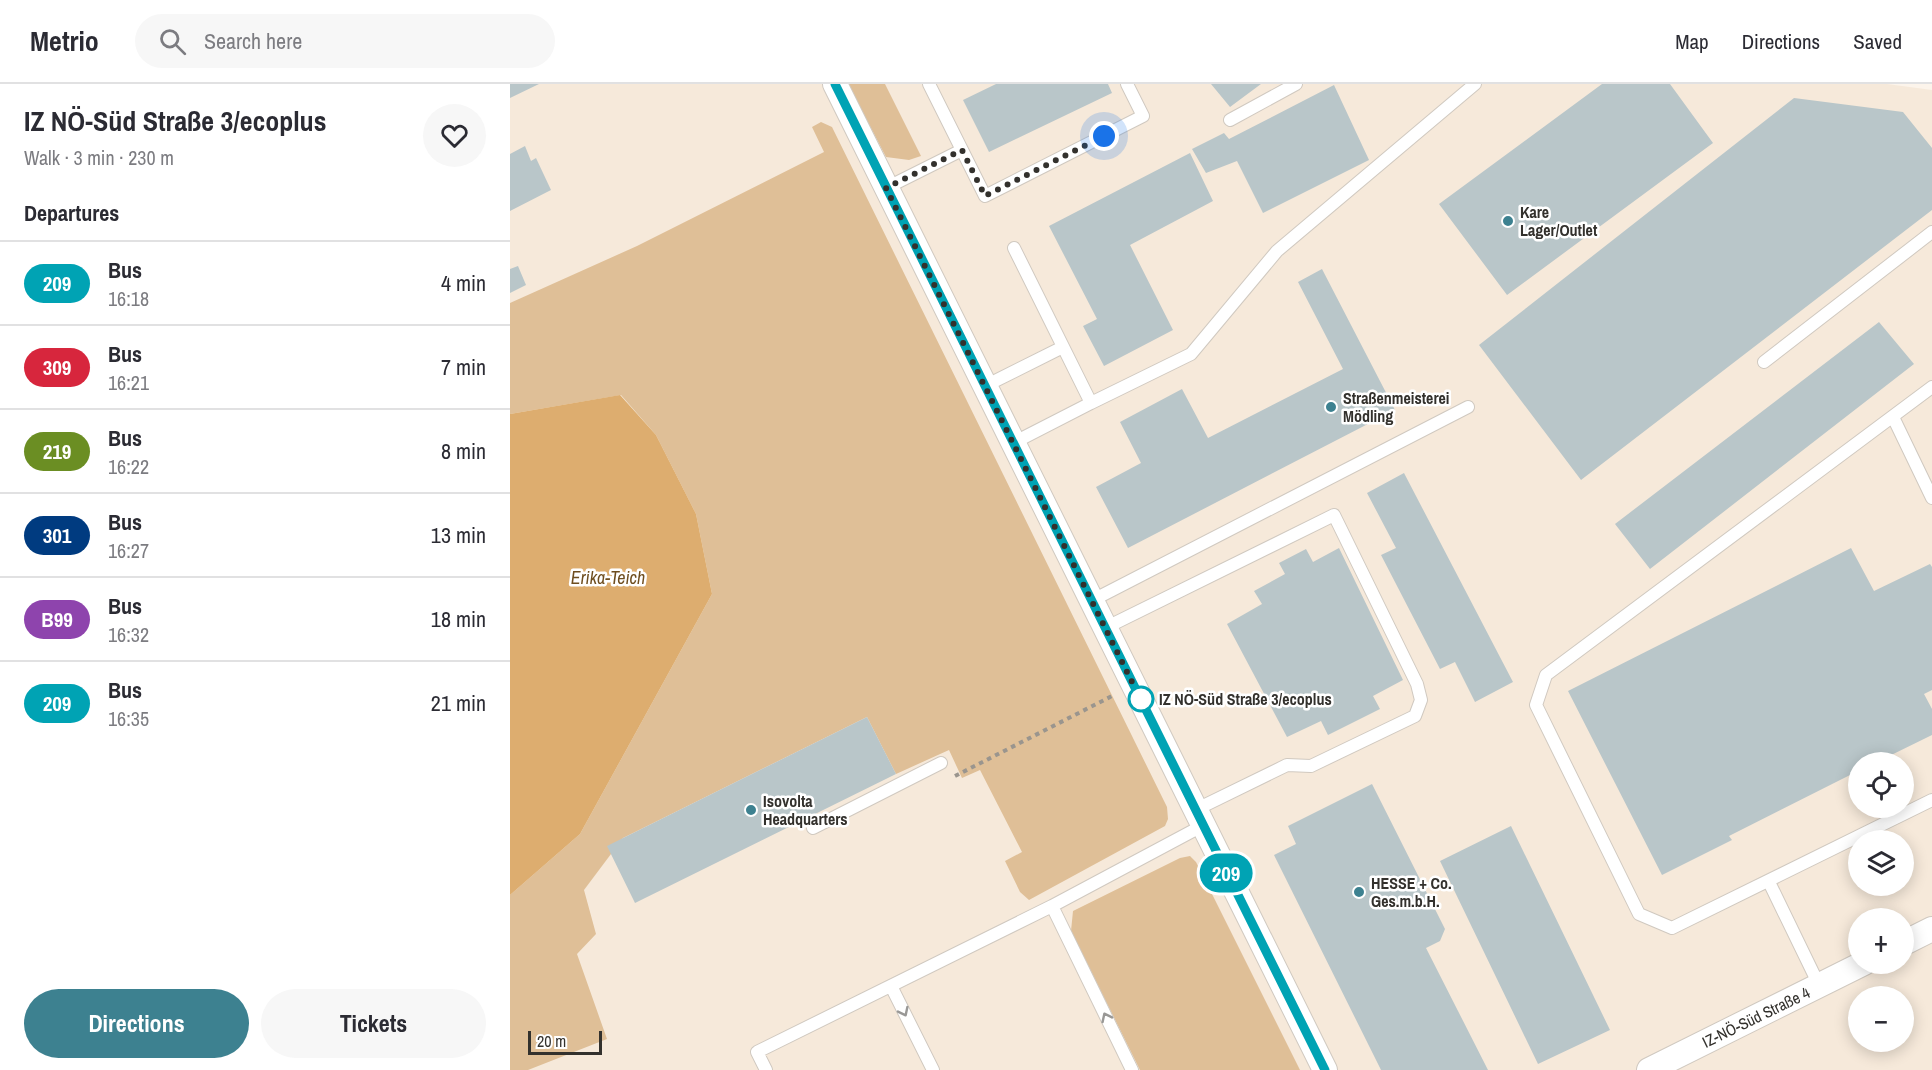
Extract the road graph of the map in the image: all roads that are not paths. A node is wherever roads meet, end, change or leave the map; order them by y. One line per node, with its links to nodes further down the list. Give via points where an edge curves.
1 (835, 84): 8 (street)
2 (929, 84): 7 (lane)
3 (1127, 84): 7 (lane, via 1143,116 985,196)
4 (1296, 84): 6 (lane)
5 (1475, 84): 15 (lane, via 1278,250 1191,354)
6 (1230, 120)
7 (962, 150): 8 (lane)
8 (886, 188): 13 (street)
9 (1932, 232): 12 (lane)
10 (1014, 248): 11 (lane)
11 (1063, 347): 13 (lane); 15 (lane)
12 (1764, 362)
13 (985, 386): 18 (street)
14 (1932, 387): 17 (lane)
15 (1090, 404): 18 (lane)
16 (1468, 407): 20 (lane)
17 (1893, 417): 19 (lane); 26 (lane, via 1546,675 1536,705 1639,914 1672,928)
18 (1013, 443): 20 (street)
19 (1932, 498)
20 (1091, 601): 21 (street)
21 (1105, 628): 24 (street); 24 (lane, via 1334,515 1417,684 1421,700 1415,716 1311,766 1287,765)
22 (941, 763): 25 (lane)
23 (1932, 800): 26 (lane)
24 (1199, 818): 27 (lane); 36 (street)
25 (813, 828)
26 (1769, 882): 31 (lane)
27 (1052, 906): 32 (lane); 35 (lane, one-way to 27)
28 (1932, 929): 29 (street)
29 (1914, 938)
30 (1848, 971): 31 (street, IZ-NÖ-Süd Straße 4)
31 (1819, 985): 37 (street, IZ-NÖ-Süd Straße 4)
32 (891, 986): 33 (lane, via 757,1052); 34 (lane, one-way to 34)
33 (766, 1070)
34 (933, 1070)
35 (1132, 1070)
36 (1325, 1070)
37 (1649, 1070)

